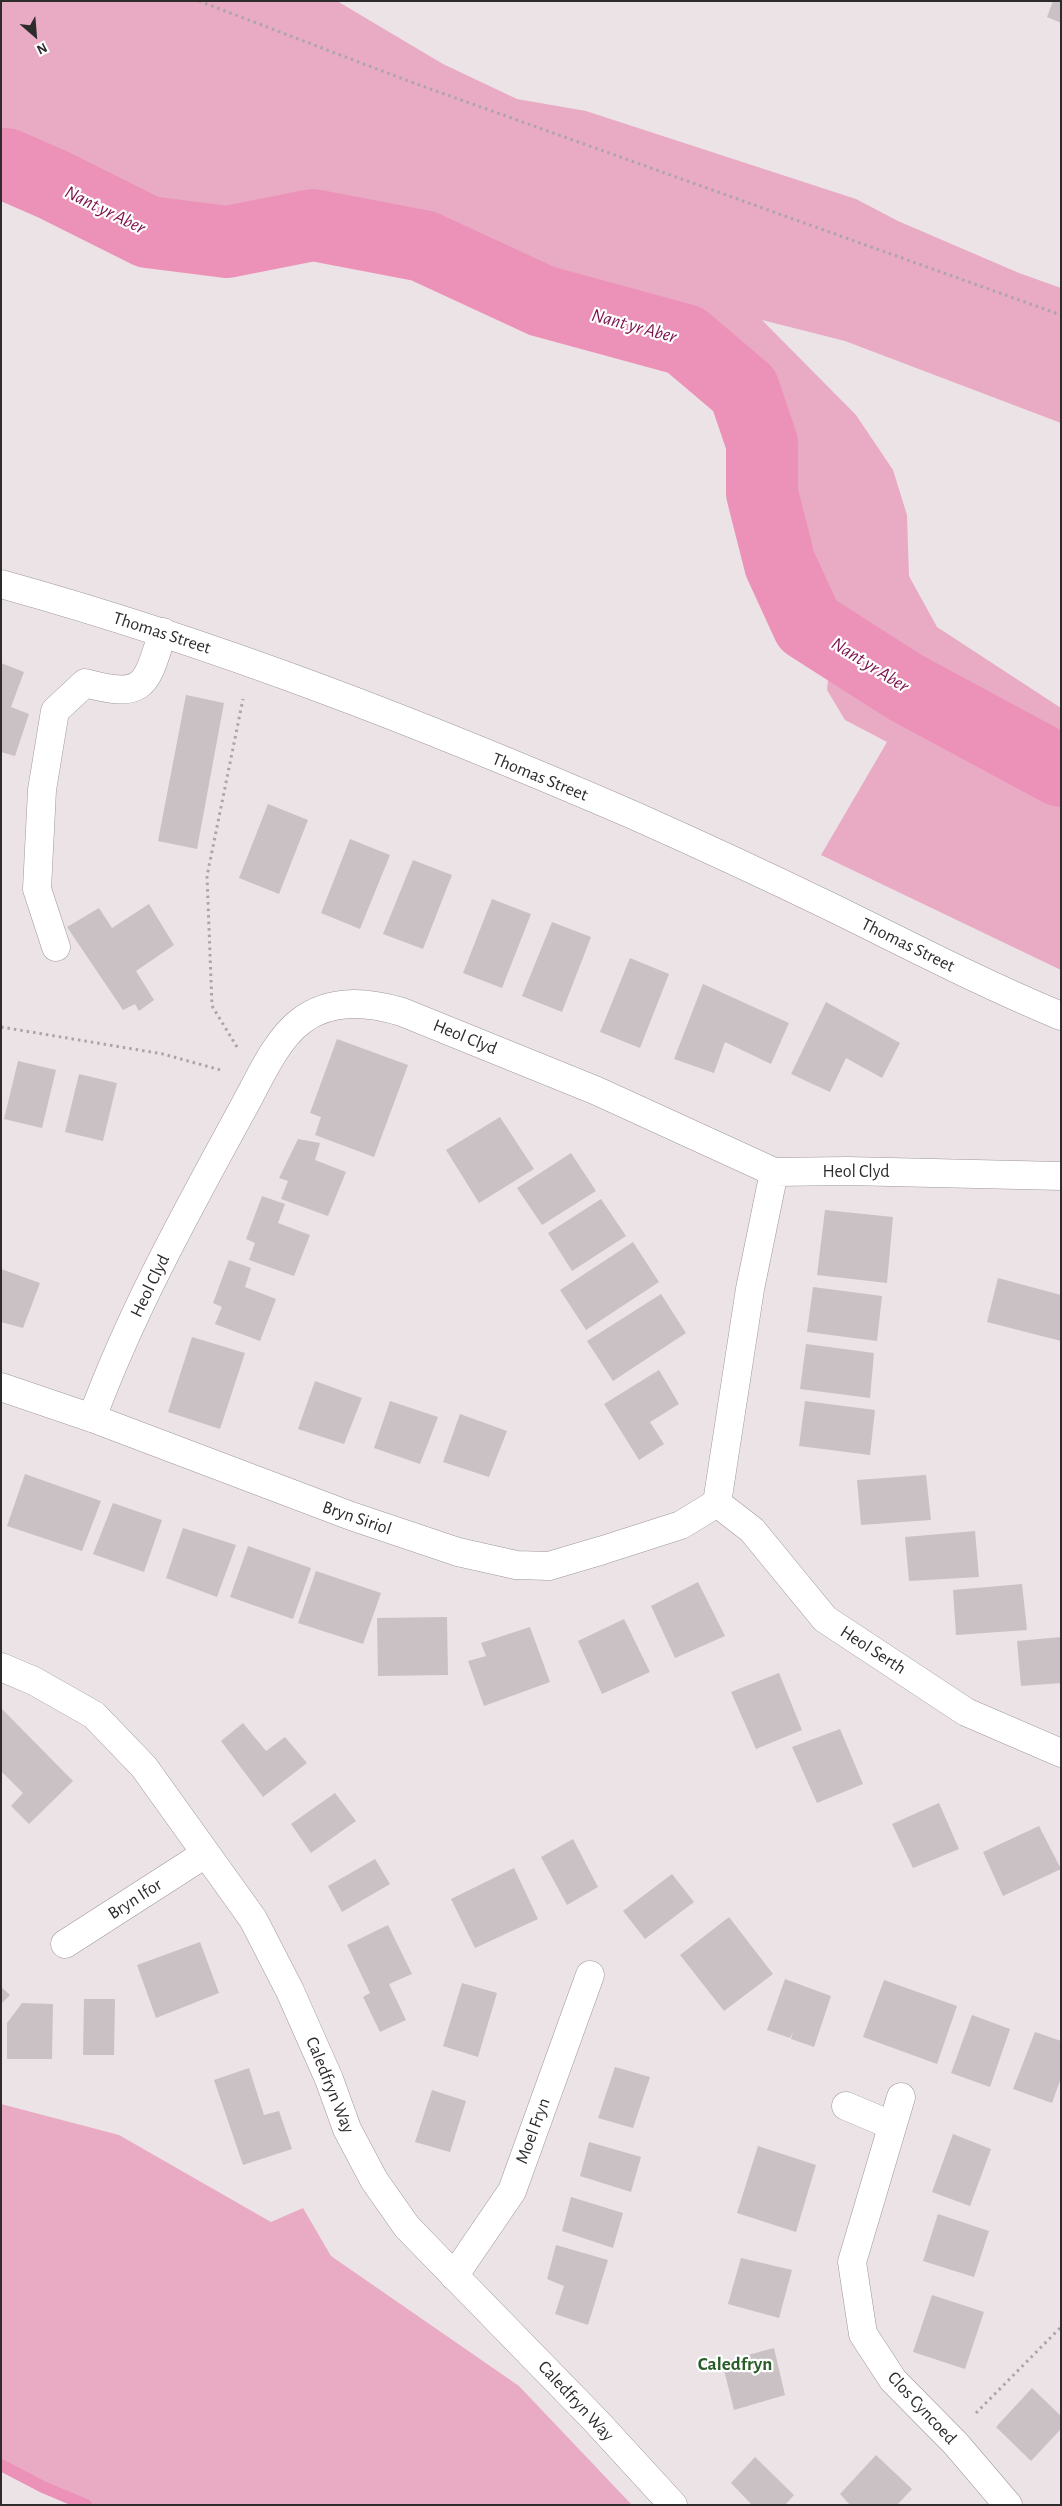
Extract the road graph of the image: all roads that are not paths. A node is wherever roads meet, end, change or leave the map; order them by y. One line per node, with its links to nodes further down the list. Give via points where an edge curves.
1 (1, 584): 2 (street, Thomas Street)
2 (163, 632): 3 (street, via 143,683 124,690 85,683 55,711 42,790 37,889); 4 (street, Thomas Street, via 328,690 634,816 824,903 999,990)
3 (56, 947)
4 (1061, 1016)
5 (774, 1172): 6 (street, Heol Clyd); 8 (street, Heol Clyd, via 597,1091 411,1015 383,1006 358,1004 333,1005 315,1011 286,1035 186,1212 107,1376); 9 (street, via 750,1289)
6 (1061, 1176)
7 (1, 1388): 8 (street, Bryn Siriol)
8 (92, 1418): 9 (street, Bryn Siriol, via 351,1516 458,1552 516,1565 549,1566 603,1550 682,1525)
9 (717, 1503): 11 (street, Heol Serth, via 752,1530 825,1619 966,1712)
10 (1, 1667): 12 (street, Caledfryn Way, via 34,1681 94,1715 144,1766)
11 (1061, 1754)
12 (205, 1854): 13 (street, Bryn Ifor); 18 (street, Caledfryn Way, via 253,1919 290,1991 347,2129 374,2180 407,2227)
13 (66, 1944)
14 (590, 1975): 18 (street, Moel Fryn, via 512,2191)
15 (901, 2097): 17 (street, Clos Cyncoed)
16 (846, 2106): 17 (street)
17 (891, 2125): 20 (street, Clos Cyncoed, via 852,2262 863,2334 893,2380 950,2438)
18 (454, 2276): 19 (street, Caledfryn Way)
19 (673, 2505)
20 (1008, 2505)

